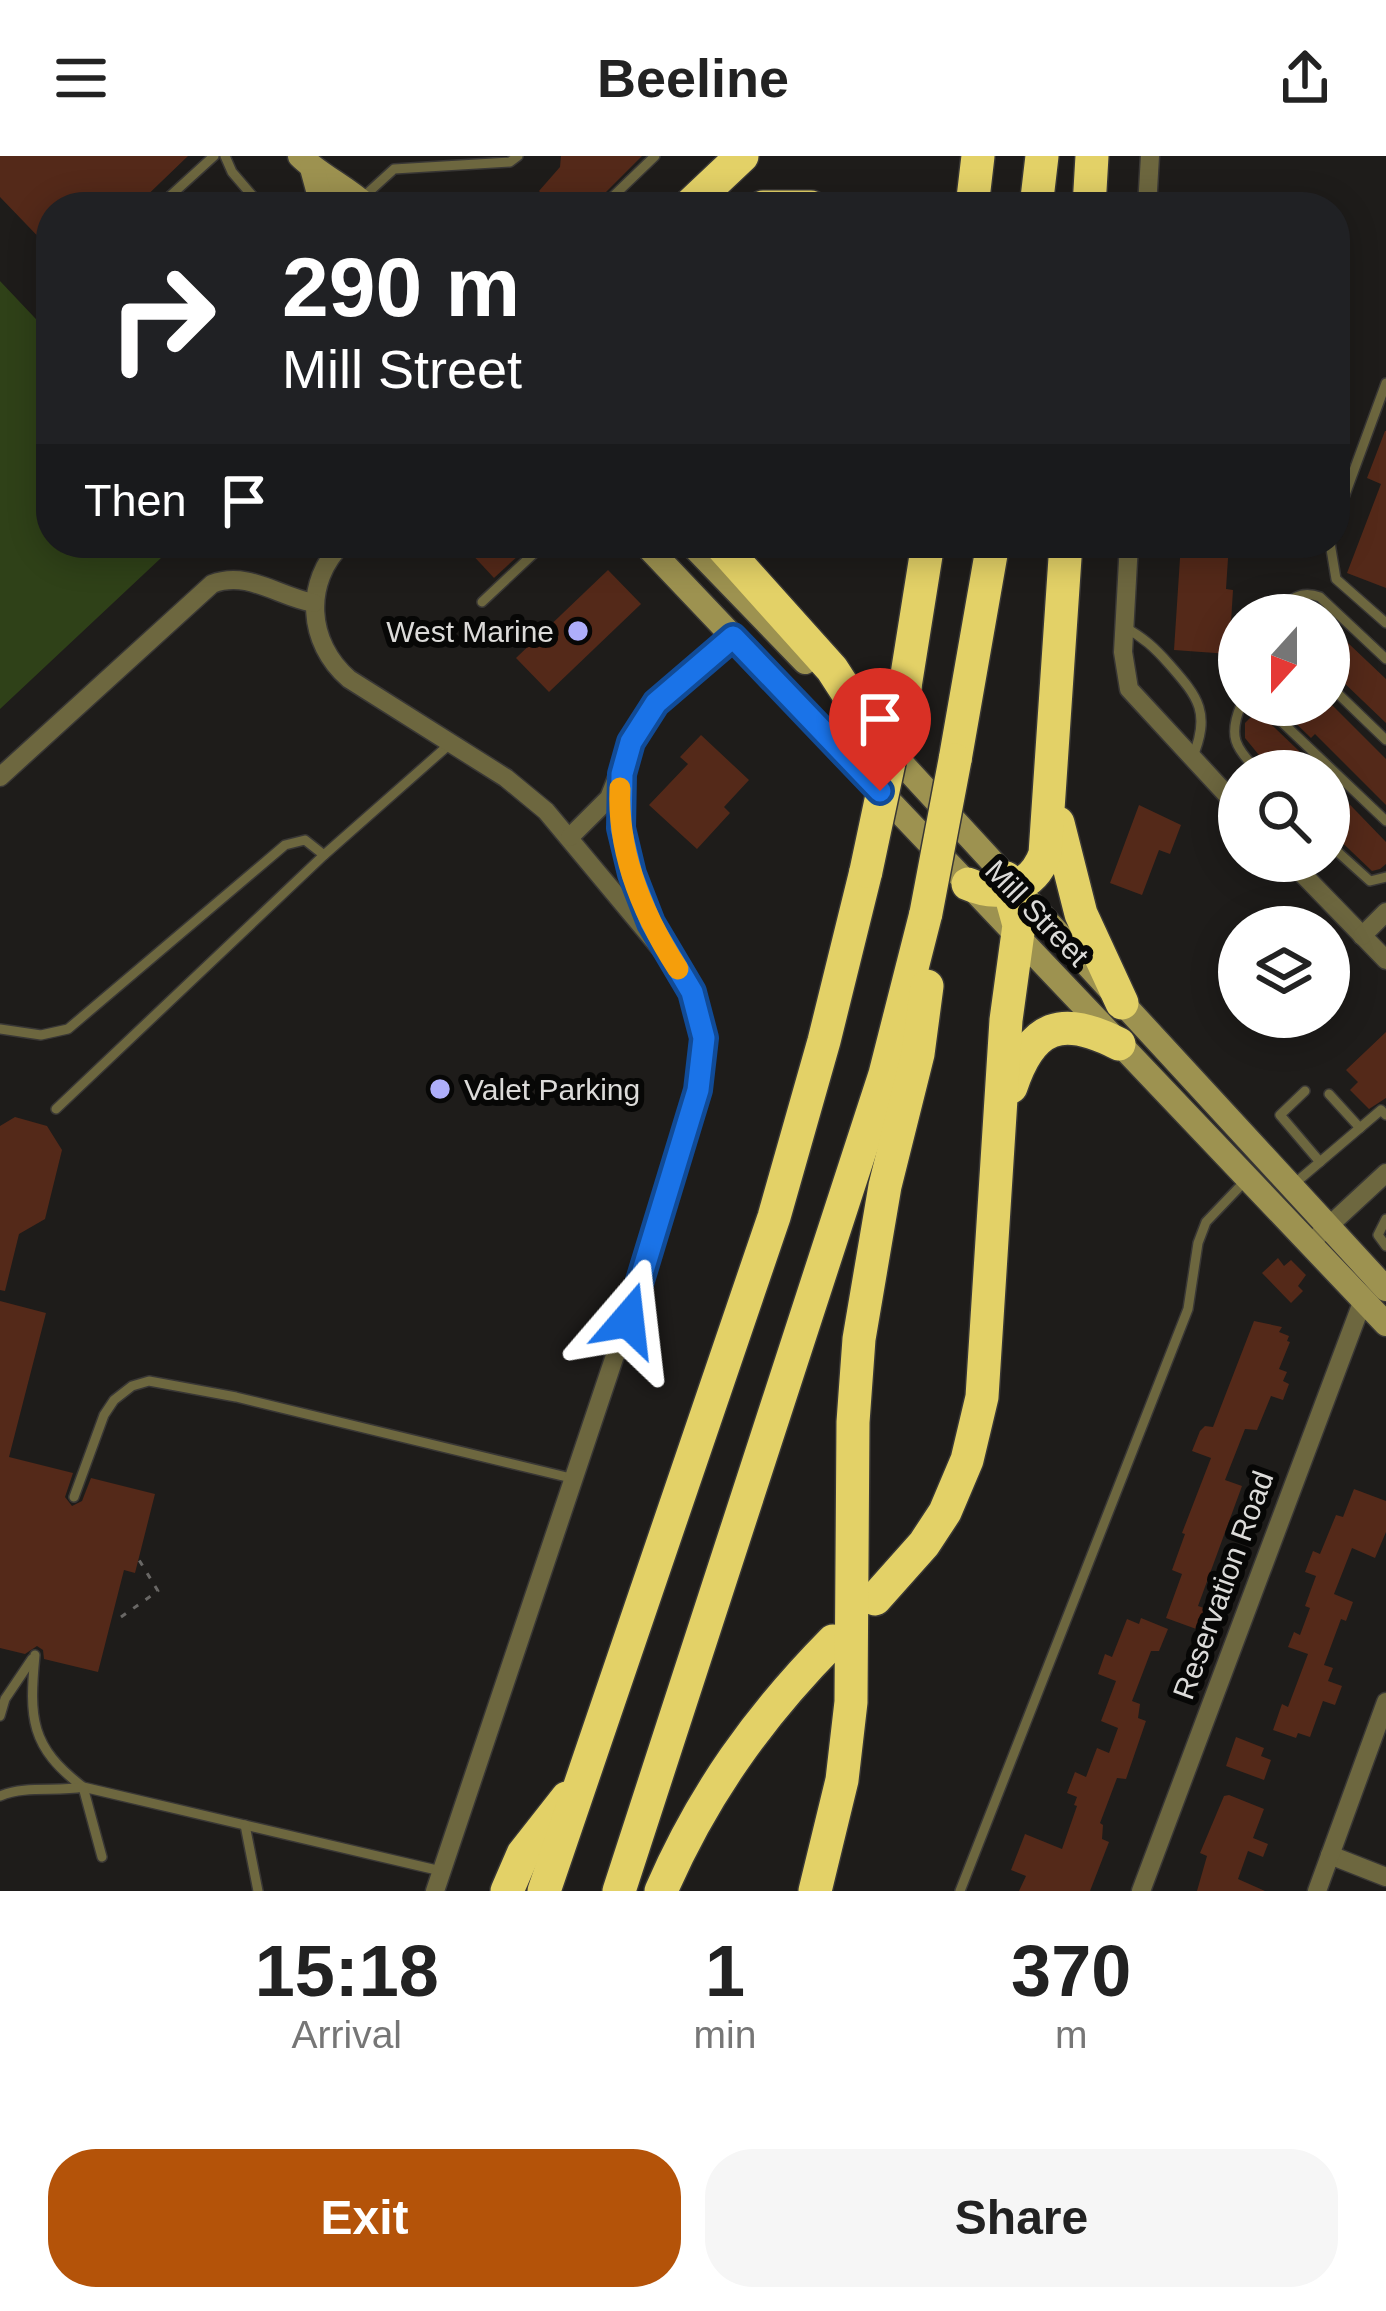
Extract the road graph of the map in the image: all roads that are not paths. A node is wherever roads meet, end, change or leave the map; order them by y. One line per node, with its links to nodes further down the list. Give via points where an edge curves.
1 (214, 156): 11 (lane)
2 (225, 156): 12 (lane)
3 (518, 156): 15 (lane, via 394,169)
4 (656, 156): 16 (lane)
5 (742, 156): 17 (highway)
6 (978, 156): 18 (highway)
7 (1042, 156): 19 (highway)
8 (1092, 156): 20 (highway)
9 (1150, 156): 21 (street)
10 (306, 162): 13 (main road); 14 (main road)
11 (174, 192)
12 (249, 192)
13 (321, 192)
14 (350, 192)
15 (374, 192)
16 (618, 192)
17 (704, 192)
18 (974, 192)
19 (1038, 192)
20 (1090, 192)
21 (1148, 192)
22 (1386, 383): 23 (lane)
23 (1350, 481)
24 (329, 558): 35 (street)
25 (529, 558): 34 (lane)
26 (658, 558): 39 (main road, Mill Street)
27 (704, 558): 43 (main road, Mill Street)
28 (732, 558): 43 (highway, via 832,669)
29 (924, 558): 89 (highway, bridge, via 866,871 781,1195)
30 (990, 558): 60 (highway, bridge)
31 (1065, 558): 46 (highway)
32 (1128, 558): 38 (street)
33 (1332, 558): 36 (lane, via 1336,579)
34 (482, 602)
35 (314, 603): 45 (street, via 319,636 340,670); 49 (street, via 246,579 212,584)
36 (1386, 623)
37 (1350, 625): 40 (lane)
38 (1124, 627): 48 (street, via 1129,689); 48 (lane, via 1151,643 1192,688 1202,725)
39 (733, 637): 47 (street, via 656,703); 57 (main road, Mill Street)
40 (1386, 659)
41 (1350, 705): 44 (lane)
42 (1286, 726): 51 (lane)
43 (874, 734): 58 (main road, Mill Street)
44 (1386, 740)
45 (451, 743): 52 (street, via 532,798); 53 (lane)
46 (1051, 755): 58 (highway, via 1046,854 1034,874); 65 (highway, via 1071,884)
47 (626, 757): 52 (street, via 610,798); 64 (street, via 625,847 641,901)
48 (1192, 759): 50 (street)
49 (0, 777)
50 (1218, 786)
51 (1386, 821)
52 (570, 837): 64 (street)
53 (324, 855): 66 (lane, via 305,840 285,845 68,1029); 70 (lane)
54 (1350, 866): 55 (lane, via 1370,881)
55 (1386, 877)
56 (1310, 882): 61 (street)
57 (968, 884): 58 (highway, via 989,891); 62 (main road, Mill Street)
58 (1011, 885): 62 (highway); 65 (main road, Mill Street)
59 (1386, 912): 61 (street)
60 (926, 915): 101 (highway, via 885,1074); 103 (highway, via 922,1028 859,1339 851,1702)
61 (1362, 935): 63 (street)
62 (1018, 938): 67 (main road, Mill Street); 71 (highway)
63 (1386, 960)
64 (676, 967): 83 (street, via 701,1020 698,1090)
65 (1122, 1003): 77 (main road, Mill Street)
66 (0, 1029)
67 (1119, 1044): 71 (highway, via 1076,1027 1041,1036 1022,1058); 76 (main road, Mill Street)
68 (1305, 1091): 74 (lane, via 1280,1115)
69 (1329, 1094): 73 (lane)
70 (56, 1109)
71 (1003, 1111): 85 (highway, via 976,1429 945,1512)
72 (1386, 1115): 73 (lane, via 1381,1110)
73 (1360, 1128): 74 (lane)
74 (1320, 1162): 77 (lane)
75 (1386, 1173): 79 (street)
76 (1247, 1179): 79 (main road, Mill Street); 104 (lane, via 1206,1222 1188,1309)
77 (1291, 1187): 79 (main road, Mill Street)
78 (1386, 1219): 80 (lane, via 1378,1235)
79 (1318, 1236): 81 (main road, Mill Street)
80 (1386, 1246)
81 (1374, 1295): 82 (main road, Mill Street); 105 (street, Reservation Road)
82 (1386, 1324)
83 (574, 1479): 84 (lane, via 149,1381 104,1414); 95 (street)
84 (74, 1497)
85 (875, 1598)
86 (833, 1641): 102 (highway, via 734,1754)
87 (1386, 1702): 93 (street)
88 (0, 1716): 90 (lane, via 35,1654 35,1729 46,1754)
89 (579, 1783): 99 (highway, via 523,1854); 100 (highway)
90 (83, 1787): 91 (lane); 92 (lane); 94 (lane)
91 (0, 1796)
92 (245, 1825): 95 (lane); 97 (lane)
93 (1330, 1856): 96 (street); 106 (street)
94 (102, 1857)
95 (441, 1871): 98 (street)
96 (1386, 1876)
97 (258, 1891)
98 (435, 1891)
99 (507, 1891)
100 (544, 1891)
101 (619, 1891)
102 (661, 1891)
103 (815, 1891)
104 (960, 1891)
105 (1141, 1891)
106 (1317, 1891)

